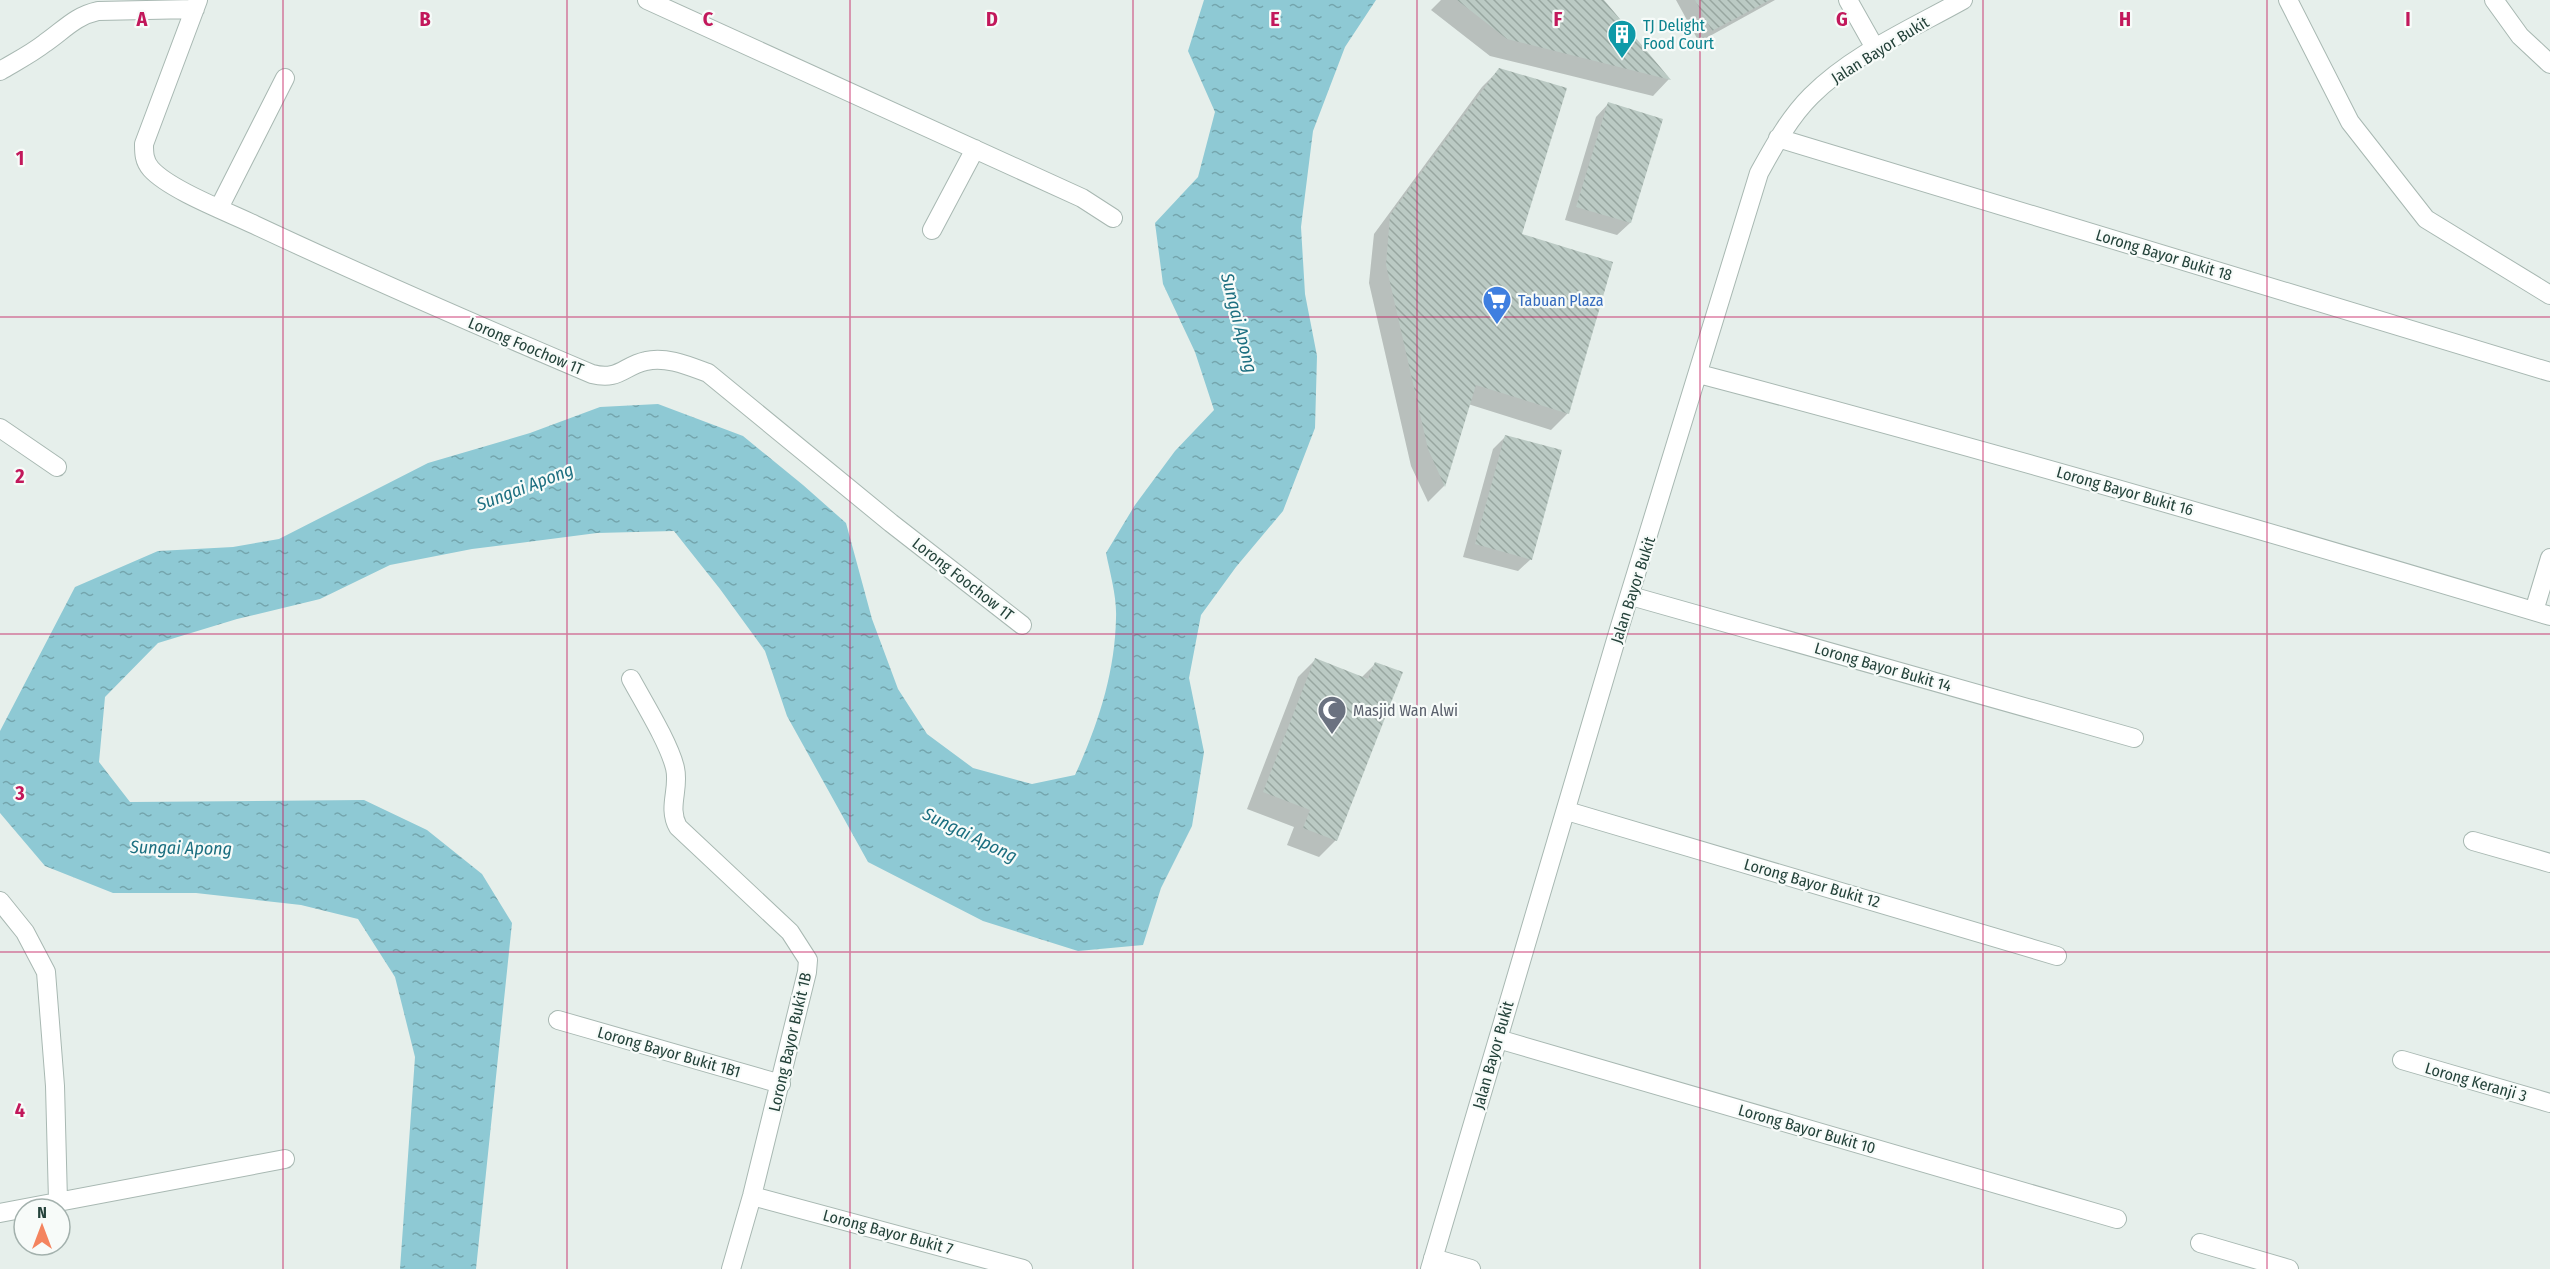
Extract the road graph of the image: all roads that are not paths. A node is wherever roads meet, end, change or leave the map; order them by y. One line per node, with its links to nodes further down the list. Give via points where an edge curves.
1 (647, 0): 12 (street)
2 (1848, 0): 7 (street)
3 (1963, 0): 7 (street, Jalan Bayor Bukit)
4 (2288, 0): 16 (street, via 2350,122 2426,219)
5 (2494, 0): 8 (street, via 2520,36)
6 (196, 5): 9 (street, via 98,11 73,20 46,43); 13 (street, Lorong Foochow 1T, via 144,144 144,158 150,169 163,178)
7 (1875, 48): 11 (street, Jalan Bayor Bukit, via 1809,97)
8 (2550, 64)
9 (0, 71)
10 (285, 78): 13 (street)
11 (1778, 138): 17 (street, Lorong Bayor Bukit 18); 18 (street, Jalan Bayor Bukit, via 1759,173)
12 (975, 149): 14 (street, via 1082,198); 15 (street)
13 (219, 208): 24 (street, Lorong Foochow 1T, via 592,374 614,376 648,360 680,363 708,373)
14 (1113, 218)
15 (932, 230)
16 (2550, 295)
17 (2550, 372)
18 (1699, 374): 22 (street, Jalan Bayor Bukit); 23 (street, Lorong Bayor Bukit 16, via 1860,416)
19 (0, 428): 20 (street)
20 (57, 467)
21 (2550, 558): 23 (street)
22 (1631, 596): 26 (street, Lorong Bayor Bukit 14); 27 (street, Jalan Bayor Bukit)
23 (2542, 613)
24 (1022, 625)
25 (631, 679): 35 (street, Lorong Bayor Bukit 1B, via 674,764 677,789 672,817 678,827 790,932 808,960)
26 (2134, 738)
27 (1566, 811): 31 (street, Lorong Bayor Bukit 12); 33 (street, Jalan Bayor Bukit)
28 (2473, 841): 29 (street)
29 (2550, 863)
30 (0, 901): 39 (street, via 26,932 46,972)
31 (2057, 956)
32 (558, 1020): 35 (street, Lorong Bayor Bukit 1B1)
33 (1498, 1039): 41 (street, Lorong Bayor Bukit 10); 43 (street, Jalan Bayor Bukit)
34 (2402, 1060): 36 (street, Lorong Keranji 3)
35 (781, 1084): 38 (street, Lorong Bayor Bukit 1B)
36 (2550, 1104)
37 (285, 1159): 40 (street)
38 (752, 1196): 44 (street, Lorong Bayor Bukit 1B); 45 (street, Lorong Bayor Bukit 7)
39 (58, 1197)
40 (72, 1198)
41 (2117, 1219)
42 (2200, 1243): 47 (street)
43 (1432, 1263): 46 (street)
44 (731, 1269)
45 (1023, 1269)
46 (1471, 1269)
47 (2289, 1269)

